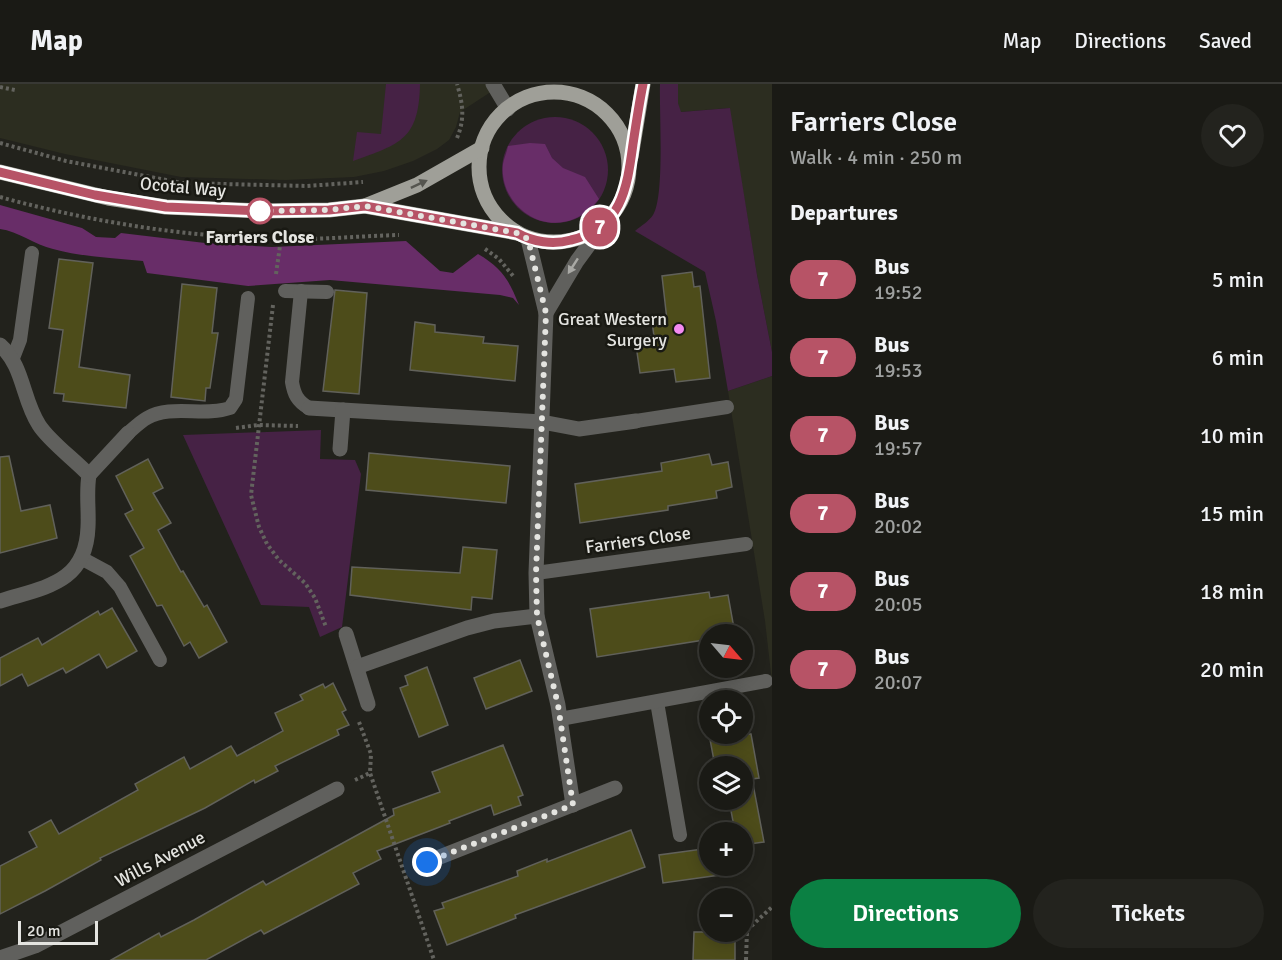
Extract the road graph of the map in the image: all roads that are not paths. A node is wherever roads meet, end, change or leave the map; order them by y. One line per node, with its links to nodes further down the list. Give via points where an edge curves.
1 (493, 84): 5 (street)
2 (576, 84): 4 (main road)
3 (643, 84): 7 (main road)
4 (559, 92): 5 (main road, via 527,98); 7 (main road, via 579,96 606,112 624,138)
5 (508, 109): 6 (main road, via 492,126)
6 (482, 148): 9 (main road, Ocotal Way, one-way to 6, via 417,185); 11 (main road, via 483,192 496,214)
7 (630, 169): 10 (main road, via 623,198)
8 (0, 172): 9 (main road, Ocotal Way, via 166,207 262,211)
9 (365, 206): 11 (main road, Ocotal Way)
10 (605, 223): 11 (main road, via 566,242); 17 (street, one-way to 17, via 576,261)
11 (522, 236): 17 (street)
12 (32, 254): 19 (lane, via 20,340)
13 (278, 291): 14 (lane)
14 (302, 291): 15 (lane); 21 (lane, via 292,382 293,392)
15 (327, 292)
16 (248, 298): 25 (lane, via 236,399 230,408 218,412 162,412)
17 (546, 313): 24 (street)
18 (0, 345): 19 (street)
19 (13, 358): 27 (street, via 39,426)
20 (727, 407): 23 (lane)
21 (309, 408): 22 (street)
22 (343, 410): 24 (street); 26 (street)
23 (636, 421): 24 (street, via 579,429)
24 (542, 422): 30 (street)
25 (128, 433): 27 (street)
26 (340, 449)
27 (89, 475): 29 (street, via 88,528)
28 (746, 544): 30 (lane, Farriers Close)
29 (81, 558): 31 (street, via 60,582); 34 (lane, via 107,572 120,587)
30 (536, 573): 32 (street)
31 (0, 601)
32 (537, 616): 35 (street, via 467,628); 39 (street)
33 (346, 634): 35 (street)
34 (160, 660)
35 (357, 667): 38 (street)
36 (766, 681): 37 (lane)
37 (657, 702): 39 (lane); 43 (lane)
38 (368, 704)
39 (561, 719): 42 (street)
40 (615, 788): 42 (street)
41 (337, 789): 45 (street, Wills Avenue, via 35,946)
42 (573, 805): 44 (street)
43 (680, 835)
44 (427, 862)
45 (0, 958)

